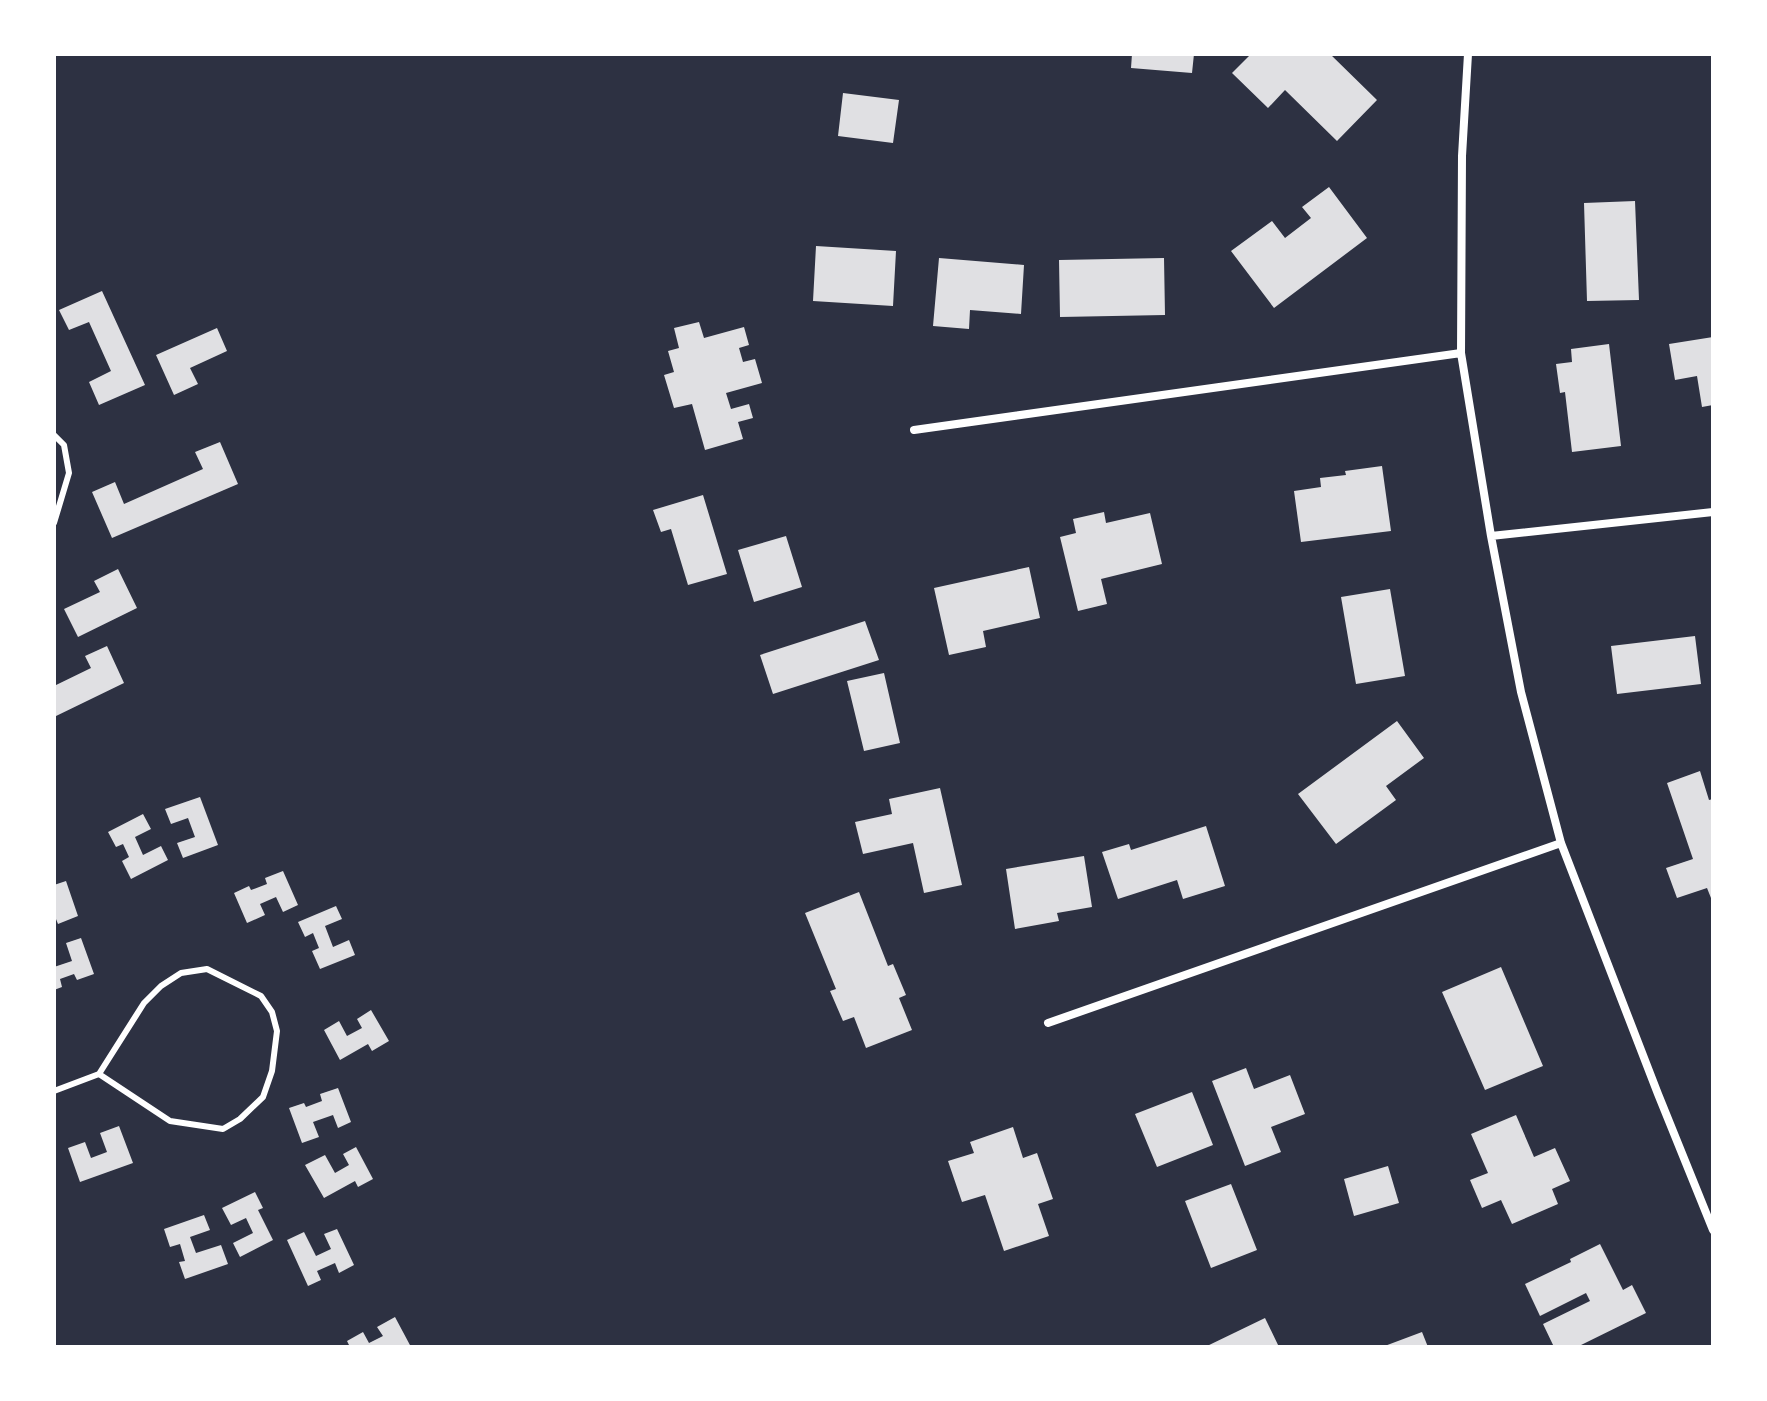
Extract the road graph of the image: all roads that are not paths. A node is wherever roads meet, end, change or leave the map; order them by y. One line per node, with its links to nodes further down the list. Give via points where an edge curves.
1 (1468, 54): 2 (street)
2 (1461, 353): 3 (street); 7 (street)
3 (914, 430)
4 (54, 435): 6 (lane, via 64,445 69,473)
5 (1713, 512): 7 (street)
6 (54, 523)
7 (1491, 536): 8 (street, via 1521,692)
8 (1561, 843): 9 (street); 12 (street)
9 (1048, 1023)
10 (99, 1074): 10 (lane, via 144,1003 181,973 207,969 261,996 272,1012 277,1031 263,1097 223,1129 170,1121); 11 (lane)
11 (54, 1091)
12 (1713, 1230)

